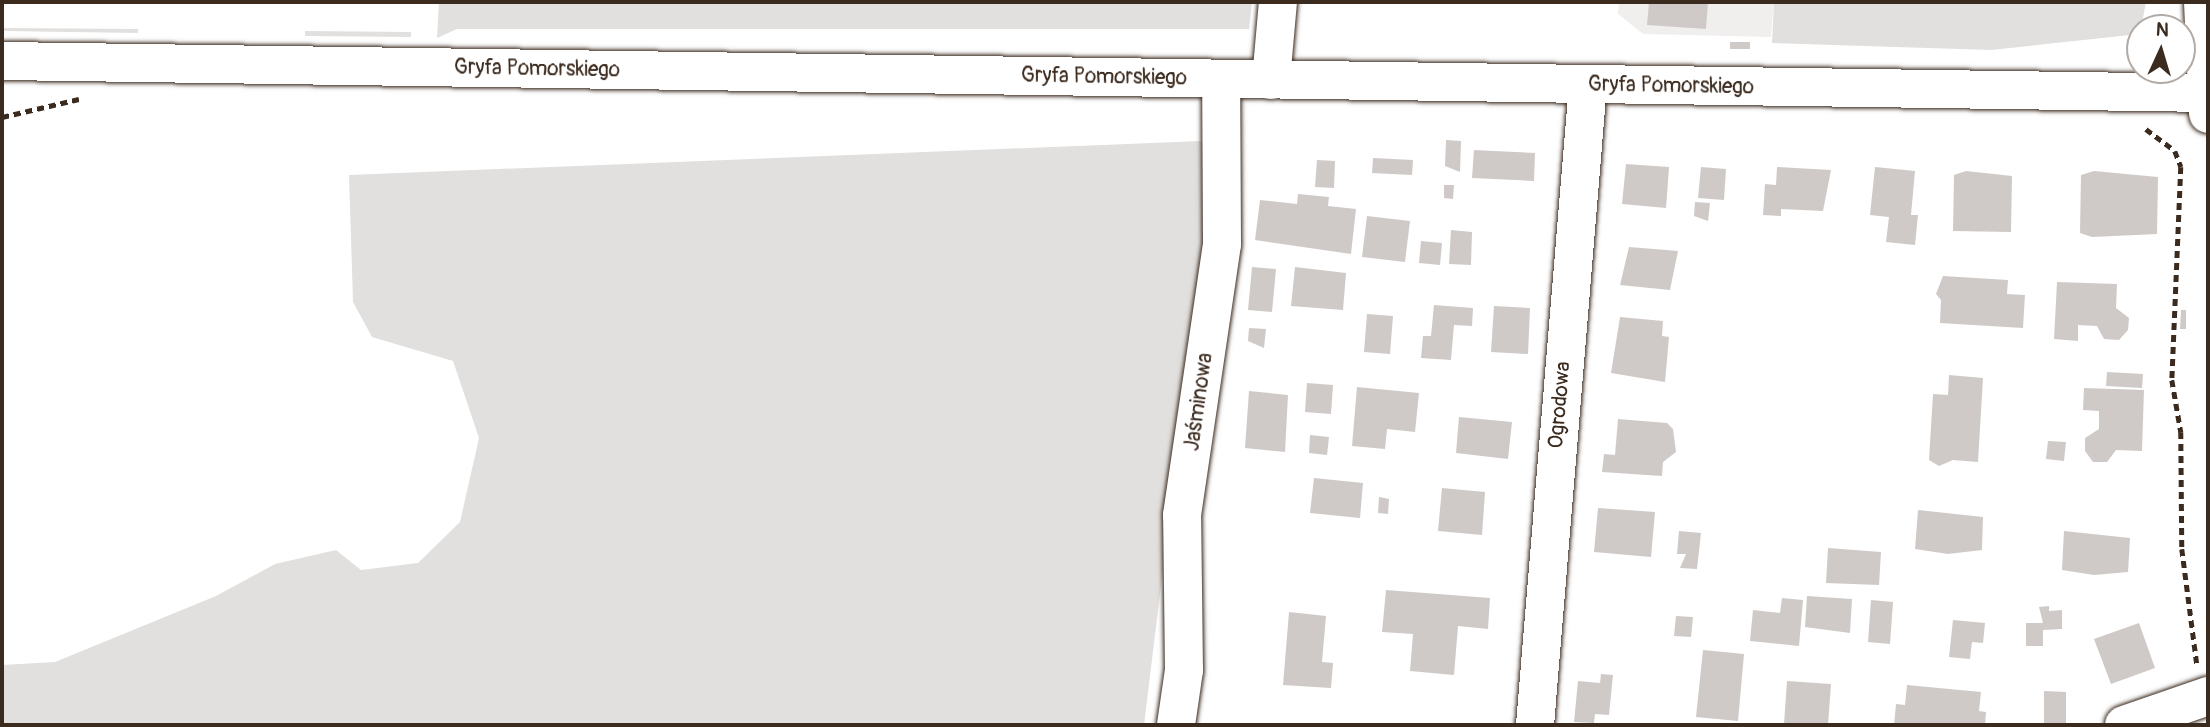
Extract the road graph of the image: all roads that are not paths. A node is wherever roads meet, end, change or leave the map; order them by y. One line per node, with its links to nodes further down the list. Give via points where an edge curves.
1 (1278, 2): 5 (street)
2 (2203, 2): 7 (street)
3 (2, 61): 4 (street, Gryfa Pomorskiego)
4 (1221, 79): 5 (street, Gryfa Pomorskiego); 9 (street, Jaśminowa, via 1222,244 1182,515 1184,670)
5 (1271, 80): 6 (street, Gryfa Pomorskiego)
6 (1588, 85): 7 (street, Gryfa Pomorskiego); 10 (street, Ogrodowa)
7 (2207, 103)
8 (2205, 697): 11 (street)
9 (1176, 725)
10 (1535, 725)
11 (2124, 725)

